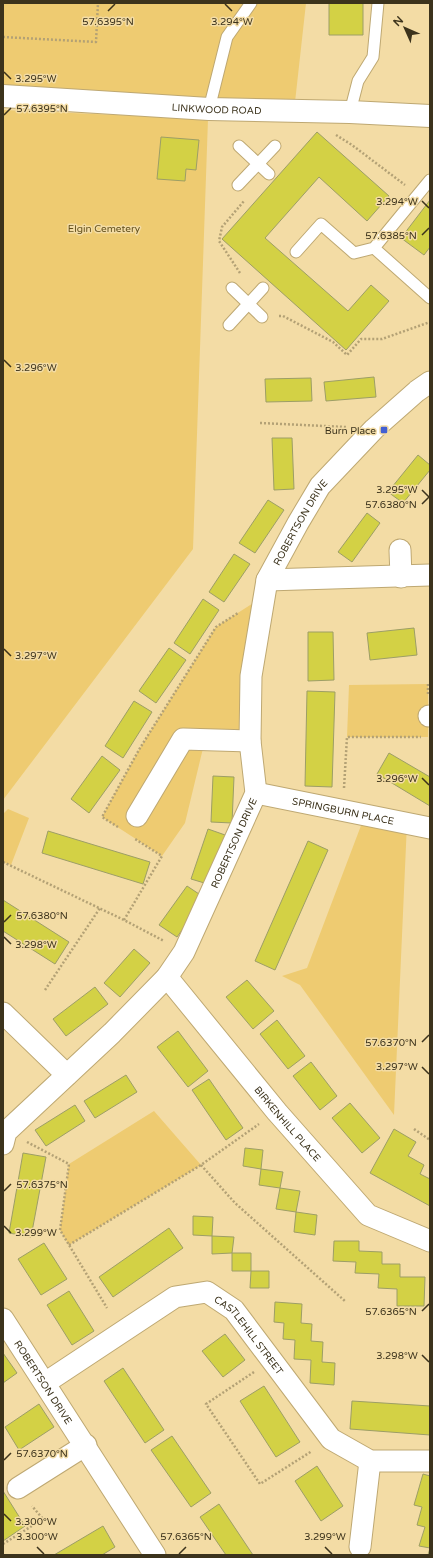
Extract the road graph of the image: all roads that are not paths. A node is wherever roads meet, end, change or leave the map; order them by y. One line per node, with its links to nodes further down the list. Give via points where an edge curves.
1 (251, 3): 4 (lane, via 227,37)
2 (378, 3): 5 (lane, via 373,57 358,81)
3 (3, 96): 4 (street, LINKWOOD ROAD)
4 (209, 109): 5 (street, LINKWOOD ROAD)
5 (350, 112): 6 (street, LINKWOOD ROAD)
6 (430, 116)
7 (239, 146): 9 (lane)
8 (275, 146): 9 (lane)
9 (258, 164): 10 (lane); 12 (lane)
10 (269, 174)
11 (430, 180): 13 (lane)
12 (238, 185)
13 (374, 248): 14 (lane, via 354,253 321,224); 17 (lane)
14 (296, 252)
15 (232, 288): 18 (lane)
16 (263, 288): 18 (lane)
17 (430, 298)
18 (249, 304): 19 (lane); 20 (lane)
19 (262, 317)
20 (229, 326)
21 (430, 382): 25 (street, ROBERTSON DRIVE, via 374,429 320,486)
22 (400, 550): 24 (street)
23 (430, 575): 24 (street)
24 (401, 576): 25 (street)
25 (267, 580): 26 (street, ROBERTSON DRIVE, via 252,676)
26 (250, 741): 27 (street, ROBERTSON DRIVE); 28 (street, via 183,739)
27 (256, 793): 29 (street, SPRINGBURN PLACE); 30 (street, ROBERTSON DRIVE, via 184,952)
28 (137, 816)
29 (430, 828)
30 (167, 977): 32 (street, ROBERTSON DRIVE); 34 (street, BIRKENHILL PLACE, via 277,1112 368,1215)
31 (3, 1013): 32 (street)
32 (67, 1075): 33 (street, ROBERTSON DRIVE)
33 (5, 1138)
34 (430, 1241)
35 (3, 1319): 36 (street, ROBERTSON DRIVE)
36 (45, 1383): 37 (street, ROBERTSON DRIVE); 38 (street, CASTLEHILL STREET, via 175,1297 207,1292 234,1310 330,1438)
37 (86, 1445): 40 (street); 42 (street, ROBERTSON DRIVE)
38 (370, 1461): 39 (street, CASTLEHILL STREET); 41 (street)
39 (430, 1461)
40 (18, 1488)
41 (360, 1547)
42 (155, 1555)

